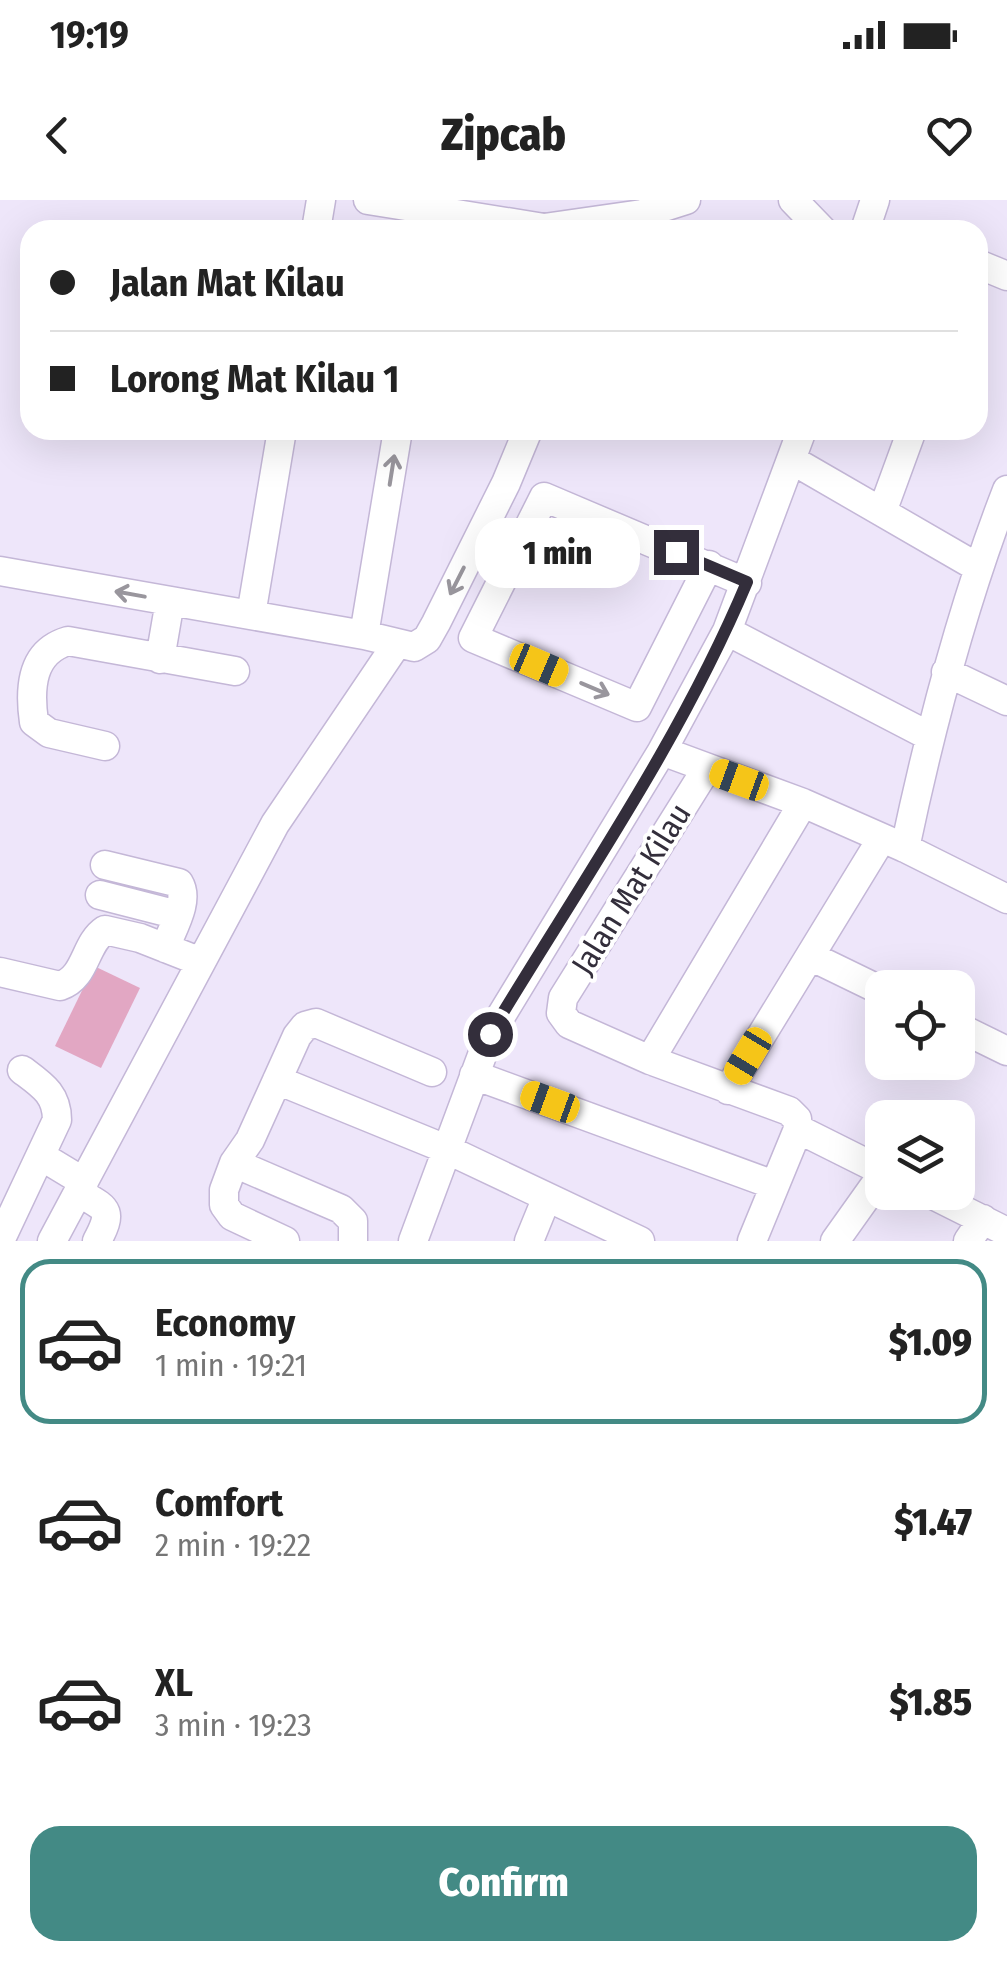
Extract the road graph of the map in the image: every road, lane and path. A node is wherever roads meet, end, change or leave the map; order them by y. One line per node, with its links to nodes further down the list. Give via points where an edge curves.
1 (368, 200): 4 (street)
2 (686, 200): 6 (street)
3 (793, 200): 7 (street)
4 (422, 212): 5 (street)
5 (481, 220)
6 (646, 220)
7 (812, 220)
8 (280, 440): 21 (street)
9 (396, 440): 23 (street, one-way to 9)
10 (524, 440): 24 (street, one-way to 24, via 427,639 414,647)
11 (799, 440): 13 (street, Jalan Mat Kilau)
12 (908, 440): 15 (street)
13 (792, 460): 15 (street); 19 (street, Jalan Mat Kilau)
14 (1007, 490): 17 (street)
15 (882, 512): 17 (street)
16 (708, 565): 16 (street, one-way to 16, via 544,496 473,638 637,707); 19 (street)
17 (977, 567): 27 (street)
18 (0, 571): 20 (street, one-way to 18)
19 (747, 582): 22 (street, Jalan Mat Kilau)
20 (170, 601): 21 (street); 25 (street)
21 (251, 615): 23 (street)
22 (727, 631): 29 (street); 31 (street, Jalan Mat Kilau)
23 (364, 635): 24 (street)
24 (396, 645): 41 (street, via 275,824)
25 (160, 659): 26 (street); 30 (street, via 68,640 48,646 38,662 34,722 49,733)
26 (235, 671)
27 (946, 672): 28 (street); 29 (street)
28 (1007, 701)
29 (929, 736): 34 (street)
30 (104, 746)
31 (662, 751): 32 (street); 49 (street, Jalan Mat Kilau, via 490,1034)
32 (708, 768): 33 (street); 46 (street, Jalan Mat Kilau, via 563,998 560,1013 569,1024)
33 (803, 803): 34 (street); 46 (street)
34 (893, 843): 37 (street); 40 (street)
35 (105, 864): 38 (street, via 179,882 184,892)
36 (100, 895): 38 (street)
37 (1007, 899)
38 (178, 915): 39 (street)
39 (165, 948): 41 (street); 42 (street, via 105,930 68,984)
40 (810, 956): 43 (street); 51 (street)
41 (202, 962): 59 (street)
42 (0, 972)
43 (865, 983)
44 (975, 1035): 45 (street)
45 (1007, 1051)
46 (650, 1060): 51 (street)
47 (22, 1070): 54 (street, via 48,1088 57,1104)
48 (432, 1072): 50 (street, via 316,1022 297,1036)
49 (474, 1075): 53 (street, Jalan Mat Kilau); 57 (street)
50 (277, 1080): 53 (street); 55 (street)
51 (728, 1090): 52 (street, via 790,1111)
52 (798, 1129): 56 (street); 57 (street)
53 (446, 1150): 60 (street); 69 (street, Jalan Mat Kilau)
54 (41, 1156): 58 (street); 59 (street)
55 (234, 1163): 67 (street, via 224,1205 232,1216); 68 (street, via 341,1209 352,1221)
56 (865, 1164)
57 (774, 1186): 72 (street)
58 (26, 1189): 59 (street); 64 (street)
59 (76, 1196): 65 (street); 66 (street, via 108,1214)
60 (548, 1197): 70 (street); 71 (street)
61 (865, 1197): 73 (street)
62 (954, 1210): 63 (street)
63 (986, 1231)
64 (0, 1241)
65 (52, 1241)
66 (97, 1241)
67 (285, 1241)
68 (353, 1241)
69 (413, 1241)
70 (529, 1241)
71 (640, 1241)
72 (752, 1241)
73 (834, 1241)

